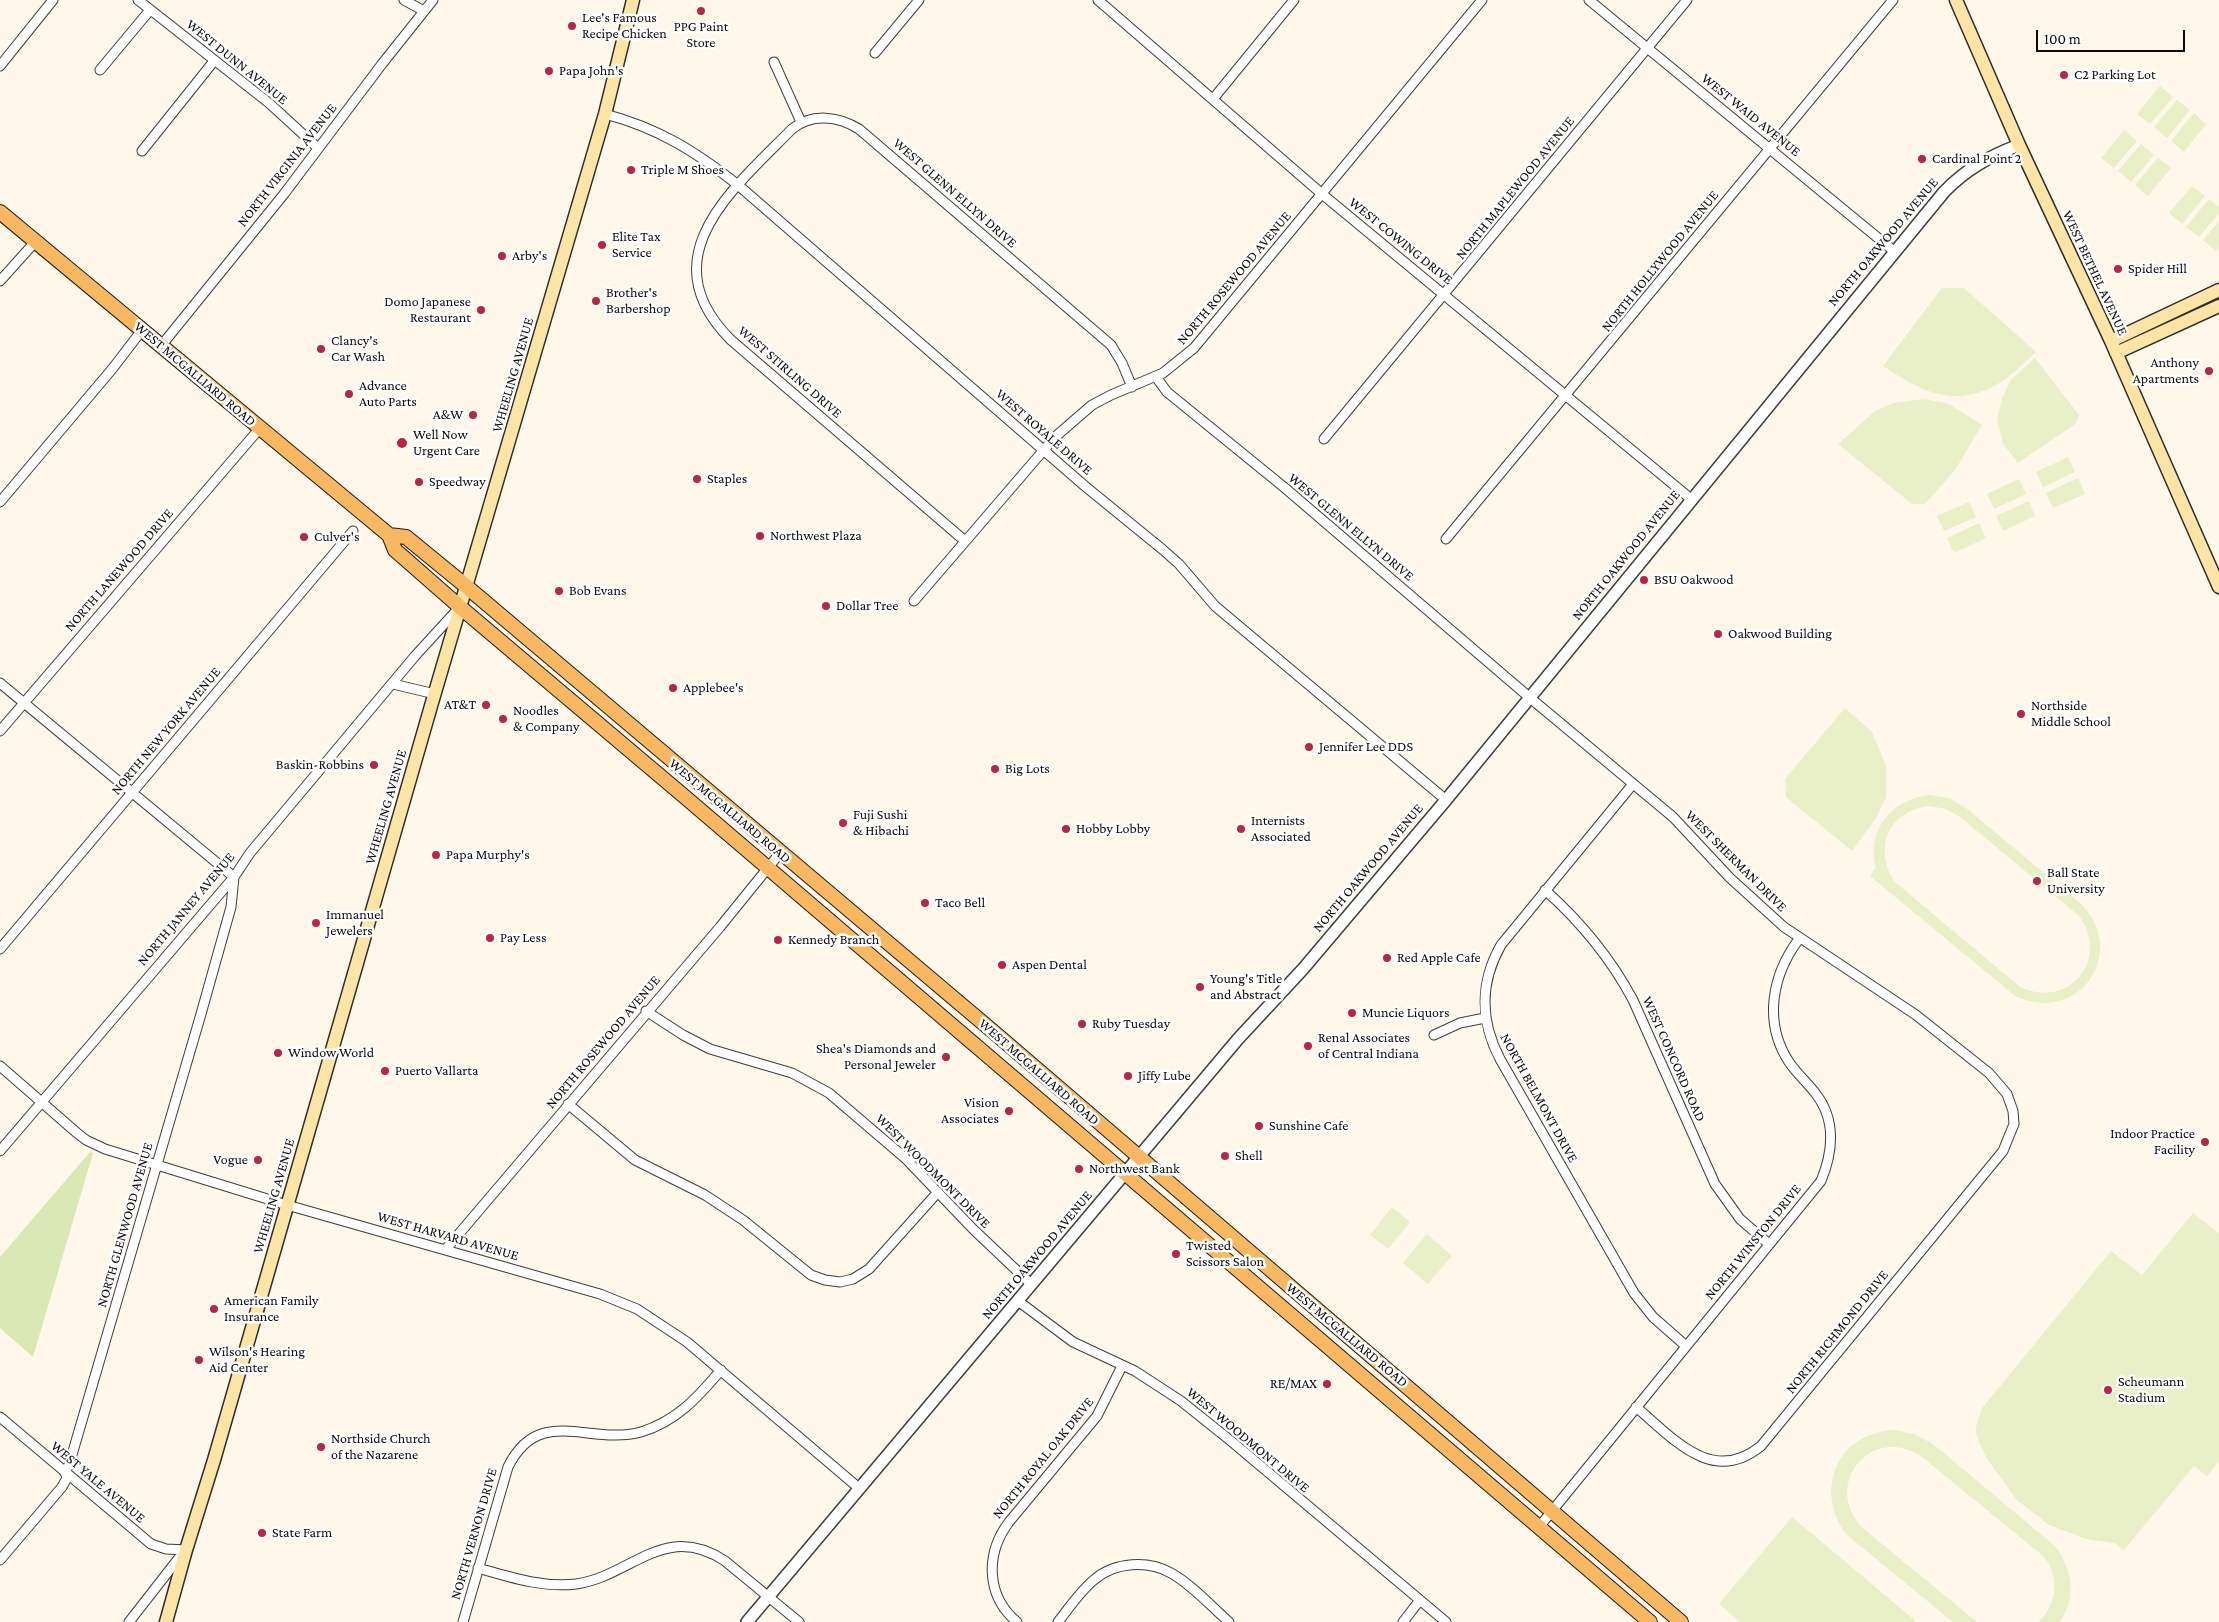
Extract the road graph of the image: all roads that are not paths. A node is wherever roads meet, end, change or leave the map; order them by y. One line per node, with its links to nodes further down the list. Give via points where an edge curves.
1 (53, 0): 20 (street)
2 (138, 0): 14 (street, WEST DUNN AVENUE)
3 (404, 0): 15 (street)
4 (433, 0): 15 (street, NORTH VIRGINIA AVENUE)
5 (634, 0): 23 (main road, WHEELING AVENUE)
6 (919, 0): 17 (street)
7 (1294, 0): 22 (street)
8 (1482, 0): 30 (street, NORTH ROSEWOOD AVENUE)
9 (1589, 0): 16 (street, WEST WAID AVENUE)
10 (1687, 0): 16 (street, NORTH MAPLEWOOD AVENUE)
11 (1893, 0): 27 (street, NORTH HOLLYWOOD AVENUE)
12 (1956, 0): 25 (main road, WEST BETHEL AVENUE)
13 (1102, 1): 22 (street, WEST COWING DRIVE)
14 (150, 10): 18 (street, WEST DUNN AVENUE); 21 (street)
15 (424, 11): 26 (street, NORTH VIRGINIA AVENUE)
16 (1647, 49): 27 (street, WEST WAID AVENUE); 36 (street, NORTH MAPLEWOOD AVENUE)
17 (875, 53)
18 (214, 61): 26 (street, WEST DUNN AVENUE, via 269,103); 28 (street)
19 (774, 62): 24 (street)
20 (0, 66)
21 (100, 70)
22 (1212, 99): 30 (street, WEST COWING DRIVE)
23 (605, 114): 29 (street, WEST ROYALE DRIVE, via 673,139); 53 (main road, WHEELING AVENUE)
24 (801, 122): 29 (street); 42 (street, WEST GLENN ELLYN DRIVE, via 836,119 867,135 1111,346)
25 (2019, 145): 33 (street, NORTH OAKWOOD AVENUE, via 1967,170 1944,192); 40 (main road, WEST BETHEL AVENUE)
26 (318, 148): 39 (street, NORTH VIRGINIA AVENUE)
27 (1770, 148): 33 (street, WEST WAID AVENUE); 43 (street, NORTH HOLLYWOOD AVENUE)
28 (142, 151)
29 (738, 185): 46 (street, WEST ROYALE DRIVE); 52 (street, WEST STIRLING DRIVE, via 706,226 699,254 699,282 705,305 714,321 731,340)
30 (1322, 194): 36 (street, WEST COWING DRIVE); 41 (street, NORTH ROSEWOOD AVENUE, via 1194,348)
31 (0, 212): 32 (main road, WEST MCGALLIARD ROAD)
32 (35, 242): 34 (street); 38 (main road, WEST MCGALLIARD ROAD)
33 (1894, 252): 47 (street, NORTH OAKWOOD AVENUE)
34 (0, 281)
35 (2219, 290): 40 (main road)
36 (1445, 295): 43 (street, WEST COWING DRIVE); 45 (street, NORTH MAPLEWOOD AVENUE)
37 (2219, 306): 40 (main road)
38 (142, 330): 39 (main road, WEST MCGALLIARD ROAD); 48 (street)
39 (161, 346): 44 (main road, WEST MCGALLIARD ROAD)
40 (2113, 347): 54 (main road, WEST BETHEL AVENUE)
41 (1156, 377): 42 (street, NORTH ROSEWOOD AVENUE); 60 (street, WEST GLENN ELLYN DRIVE, via 1167,392)
42 (1132, 387): 46 (street, NORTH ROSEWOOD AVENUE, via 1092,406)
43 (1567, 395): 47 (street, WEST COWING DRIVE); 51 (street, NORTH HOLLYWOOD AVENUE)
44 (260, 428): 50 (main road, WEST MCGALLIARD ROAD); 61 (street, NORTH LANEWOOD DRIVE)
45 (1324, 439)
46 (1044, 450): 52 (street, NORTH ROSEWOOD AVENUE); 65 (street, WEST ROYALE DRIVE, via 1162,548 1215,606)
47 (1691, 499): 60 (street, NORTH OAKWOOD AVENUE)
48 (0, 502)
49 (354, 531): 64 (street, NORTH NEW YORK AVENUE)
50 (389, 535): 53 (main road, WEST MCGALLIARD ROAD, via 406,537); 56 (main road, WEST MCGALLIARD ROAD, via 395,550)
51 (1446, 539)
52 (965, 541): 55 (street, NORTH ROSEWOOD AVENUE)
53 (466, 587): 56 (main road, WHEELING AVENUE); 66 (main road, WEST MCGALLIARD ROAD)
54 (2219, 587)
55 (914, 601)
56 (460, 607): 58 (street, NORTH JANNEY AVENUE); 59 (main road, WHEELING AVENUE); 67 (main road, WEST MCGALLIARD ROAD)
57 (0, 682): 61 (street)
58 (393, 684): 59 (street); 68 (street, NORTH JANNEY AVENUE, via 250,853)
59 (435, 694): 84 (main road, WHEELING AVENUE)
60 (1529, 697): 63 (street, WEST SHERMAN DRIVE); 65 (street, NORTH OAKWOOD AVENUE)
61 (24, 702): 62 (street, NORTH LANEWOOD DRIVE); 64 (street)
62 (0, 731)
63 (1633, 784): 69 (street, NORTH BELMONT DRIVE); 70 (street, WEST SHERMAN DRIVE, via 1673,817 1760,906)
64 (132, 793): 68 (street); 71 (street, NORTH NEW YORK AVENUE)
65 (1446, 800): 80 (street, NORTH OAKWOOD AVENUE)
66 (780, 853): 67 (street, NORTH ROSEWOOD AVENUE); 80 (main road, WEST MCGALLIARD ROAD)
67 (769, 868): 72 (street, NORTH ROSEWOOD AVENUE); 82 (main road, WEST MCGALLIARD ROAD)
68 (234, 877): 76 (street, NORTH JANNEY AVENUE); 81 (street, NORTH GLENWOOD AVENUE, via 231,907)
69 (1545, 890): 73 (street, NORTH BELMONT DRIVE, via 1495,955 1485,989); 85 (street, WEST CONCORD ROAD, via 1576,919 1622,978 1715,1184 1740,1219)
70 (1799, 939): 78 (street, WEST SHERMAN DRIVE, via 1886,994 1945,1037 1997,1080 2007,1094); 85 (street, NORTH WINSTON DRIVE, via 1777,978 1774,1024 1788,1061 1824,1106 1830,1126 1831,1147 1821,1180)
71 (0, 949)
72 (646, 1012): 77 (street, NORTH ROSEWOOD AVENUE); 83 (street, WEST WOODMONT DRIVE, via 710,1049 792,1073 830,1093 905,1158)
73 (1485, 1018): 74 (street, via 1460,1023); 89 (street, NORTH BELMONT DRIVE, via 1500,1059 1625,1279 1653,1317)
74 (1434, 1035)
75 (0, 1066): 76 (street, WEST HARVARD AVENUE)
76 (42, 1102): 79 (street, NORTH JANNEY AVENUE); 81 (street, WEST HARVARD AVENUE, via 86,1140 116,1154)
77 (568, 1104): 83 (street, via 635,1160 712,1199 811,1275 825,1280 840,1282 853,1279 869,1269); 86 (street, NORTH ROSEWOOD AVENUE)
78 (2014, 1115): 92 (street, NORTH RICHMOND DRIVE, via 2012,1131 2003,1150 1754,1452 1723,1462 1700,1458)
79 (0, 1151)
80 (1138, 1157): 82 (street, NORTH OAKWOOD AVENUE); 96 (main road, WEST MCGALLIARD ROAD)
81 (156, 1165): 84 (street, WEST HARVARD AVENUE); 94 (street, NORTH GLENWOOD AVENUE)
82 (1125, 1172): 87 (street, NORTH OAKWOOD AVENUE); 97 (main road, WEST MCGALLIARD ROAD)
83 (938, 1192): 87 (street, WEST WOODMONT DRIVE)
84 (287, 1205): 86 (street, WEST HARVARD AVENUE); 98 (main road, WHEELING AVENUE)
85 (1769, 1244): 89 (street, NORTH WINSTON DRIVE)
86 (446, 1249): 91 (street, WEST HARVARD AVENUE, via 620,1302 660,1322)
87 (1032, 1284): 88 (street, NORTH OAKWOOD AVENUE)
88 (1018, 1301): 90 (street, WEST WOODMONT DRIVE, via 1073,1342); 95 (street, NORTH OAKWOOD AVENUE)
89 (1686, 1346): 92 (street, NORTH WINSTON DRIVE)
90 (1122, 1366): 102 (street, WEST WOODMONT DRIVE, via 1181,1401 1232,1441); 110 (street, NORTH ROYAL OAK DRIVE, via 1097,1416 998,1538 992,1560 993,1583 1003,1606)
91 (721, 1370): 95 (street, WEST HARVARD AVENUE); 100 (street, NORTH VERNON DRIVE, via 686,1408 655,1427 617,1436 553,1430 525,1442 508,1467)
92 (1636, 1407): 96 (street, NORTH WINSTON DRIVE)
93 (0, 1417): 94 (street, WEST YALE AVENUE)
94 (65, 1472): 98 (street, WEST YALE AVENUE, via 151,1544); 99 (street, NORTH GLENWOOD AVENUE, via 67,1478 62,1486)
95 (860, 1489): 101 (street, NORTH OAKWOOD AVENUE)
96 (1553, 1511): 97 (street, NORTH WINSTON DRIVE); 116 (main road, WEST MCGALLIARD ROAD)
97 (1539, 1526): 115 (main road, WEST MCGALLIARD ROAD)
98 (186, 1550): 103 (street); 106 (main road, WHEELING AVENUE)
99 (0, 1560)
100 (478, 1568): 101 (street, via 540,1584 574,1584 597,1578 650,1552 684,1546 716,1554); 107 (street, NORTH VERNON DRIVE)
101 (769, 1597): 108 (street, NORTH OAKWOOD AVENUE); 109 (street)
102 (1420, 1600): 113 (street); 114 (street, WEST WOODMONT DRIVE)
103 (140, 1608): 104 (street); 105 (street)
104 (129, 1622)
105 (138, 1622)
106 (166, 1622)
107 (463, 1622)
108 (747, 1622)
109 (799, 1622)
110 (1017, 1622)
111 (1058, 1622): 112 (street, via 1093,1580 1115,1568 1133,1564 1154,1566 1171,1573)
112 (1230, 1622)
113 (1403, 1622)
114 (1446, 1622)
115 (1650, 1622)
116 (1681, 1622)

